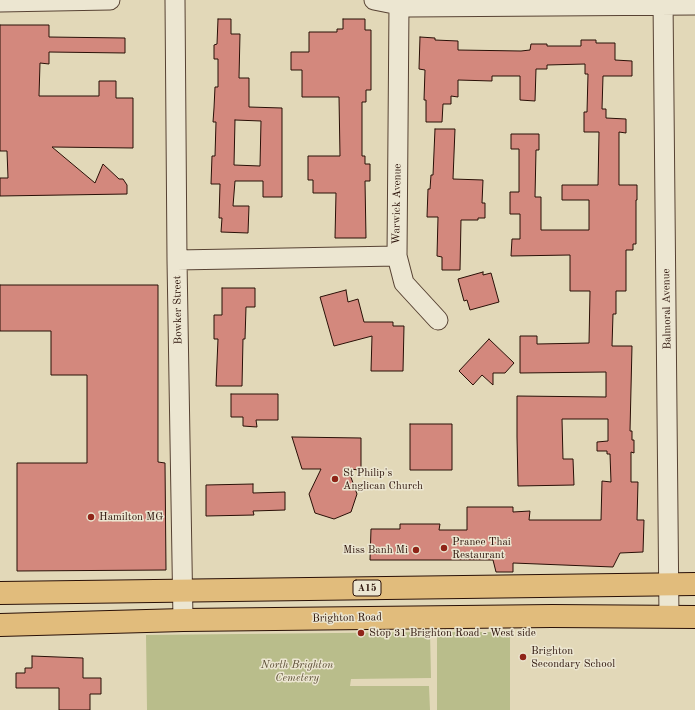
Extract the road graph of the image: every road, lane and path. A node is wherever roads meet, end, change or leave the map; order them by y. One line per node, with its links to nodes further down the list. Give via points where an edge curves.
1 (110, 0): 4 (street)
2 (175, 0): 9 (street, Bowker Street)
3 (374, 0): 6 (street)
4 (0, 2)
5 (663, 3): 6 (street, via 409,8); 7 (street); 12 (street, Balmoral Avenue)
6 (400, 5): 8 (street, Warwick Avenue)
7 (695, 5)
8 (397, 256): 9 (street, Warwick Avenue); 10 (street, via 404,283)
9 (177, 260): 13 (street, Bowker Street)
10 (438, 320)
11 (695, 584): 12 (main road, A15)
12 (669, 585): 13 (main road, A15); 15 (street, Balmoral Avenue)
13 (183, 591): 14 (main road, A15); 17 (street, Bowker Street)
14 (0, 594)
15 (669, 617): 16 (main road, Brighton Road); 17 (main road, Brighton Road)
16 (695, 617)
17 (183, 620): 18 (main road, Brighton Road)
18 (0, 625)

